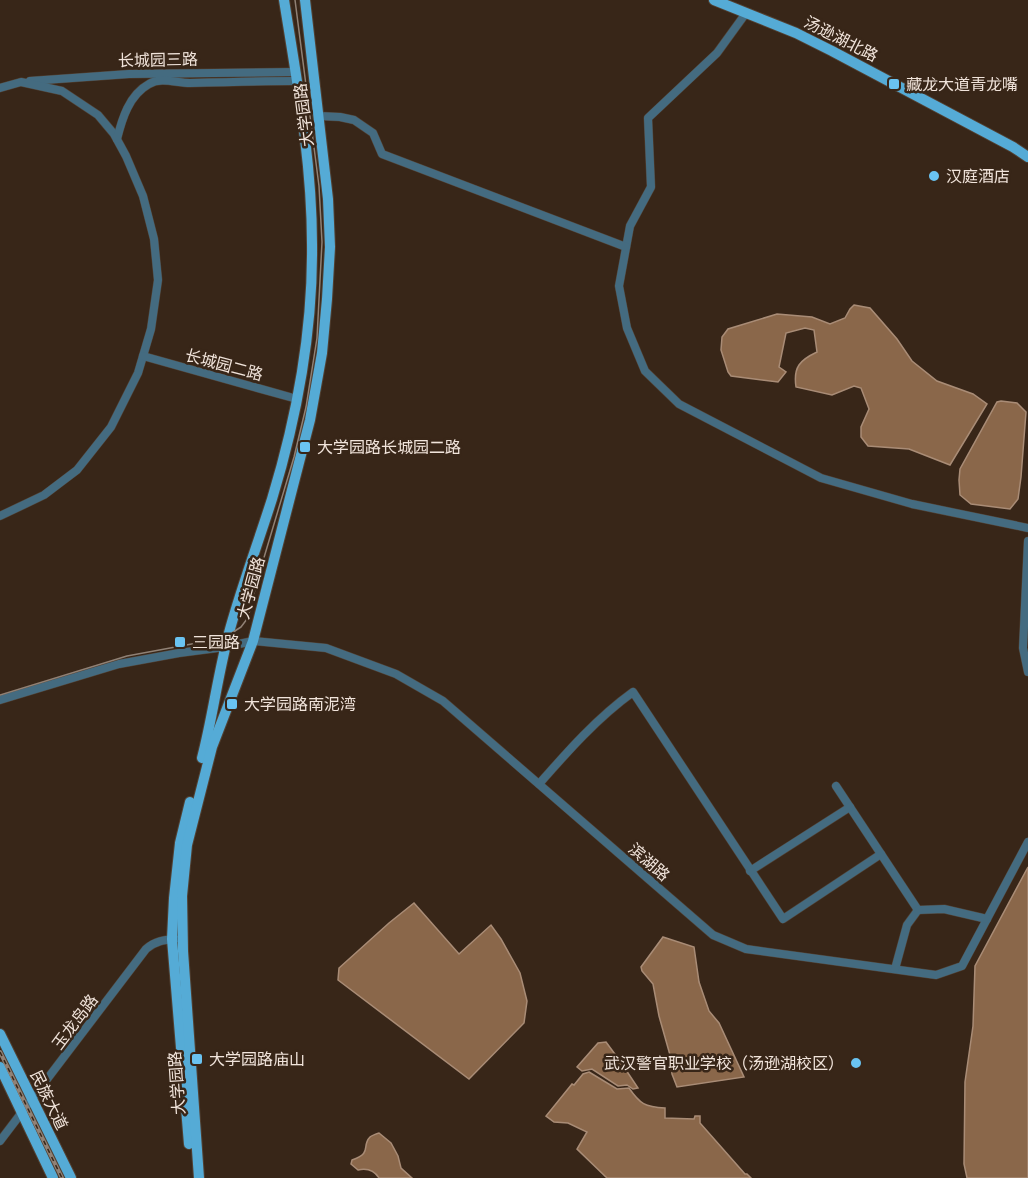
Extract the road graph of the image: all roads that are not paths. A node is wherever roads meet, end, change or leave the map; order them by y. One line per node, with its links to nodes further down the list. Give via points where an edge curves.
1 (284, 0): 5 (main road, 大学园路)
2 (305, 0): 8 (main road, 大学园路)
3 (714, 0): 4 (main road, 汤逊湖北路)
4 (746, 13): 10 (main road, 汤逊湖北路, via 832,51); 13 (street, via 717,53 648,118 651,187 630,226)
5 (296, 76): 6 (street, 长城园三路, via 129,74); 9 (street, 长城园三路, via 187,83 157,81 135,96 124,114); 15 (main road, 大学园路, via 312,245 306,346)
6 (21, 82): 7 (street, 长城园三路); 9 (street, via 62,91 98,115)
7 (0, 88)
8 (319, 116): 13 (street, via 354,120 373,133 382,154); 19 (main road, 大学园路, via 330,247 322,353 310,420)
9 (117, 139): 14 (street, via 143,196 154,239 158,280)
10 (1013, 147): 11 (main road, 汤逊湖北路); 12 (main road, 汤逊湖北路)
11 (1028, 149)
12 (1028, 157)
13 (626, 247): 17 (street, via 619,286 627,328 645,371 680,404 821,478 912,504)
14 (143, 357): 15 (street, 长城园二路); 16 (street, via 111,427 77,470 44,495)
15 (297, 399): 20 (main road, 大学园路, via 272,498)
16 (0, 513)
17 (1028, 528)
18 (1028, 541): 21 (street, via 1023,648)
19 (253, 641): 20 (street, 滨湖路); 23 (street, 滨湖路, via 326,648 396,674 443,701); 31 (main road, 大学园路, via 212,747 187,845)
20 (225, 647): 22 (street, via 119,664); 31 (main road, 大学园路, via 180,843 174,898)
21 (1028, 672)
22 (0, 700)
23 (539, 784): 28 (street, via 574,744 633,692); 32 (street, 滨湖路, via 713,935 746,949)
24 (836, 786): 25 (street)
25 (850, 807): 27 (street); 28 (street)
26 (1028, 842): 30 (street, 滨湖路)
27 (881, 854): 28 (street, via 783,919); 29 (street)
28 (750, 871)
29 (918, 910): 30 (street, via 944,909); 32 (street, via 907,926)
30 (987, 919): 32 (street, 滨湖路, via 962,966 936,975)
31 (177, 939): 35 (street, 玉龙岛路, via 162,940 146,949); 40 (main road, 大学园路); 41 (main road, 大学园路)
32 (895, 969)
33 (0, 1034): 35 (main road, 民族大道)
34 (0, 1067): 36 (main road, 民族大道)
35 (32, 1100): 36 (street, 玉龙岛路); 39 (main road, 民族大道)
36 (22, 1113): 37 (street, 玉龙岛路); 38 (main road, 民族大道)
37 (0, 1141)
38 (53, 1178)
39 (70, 1178)
40 (192, 1178)
41 (199, 1178)

